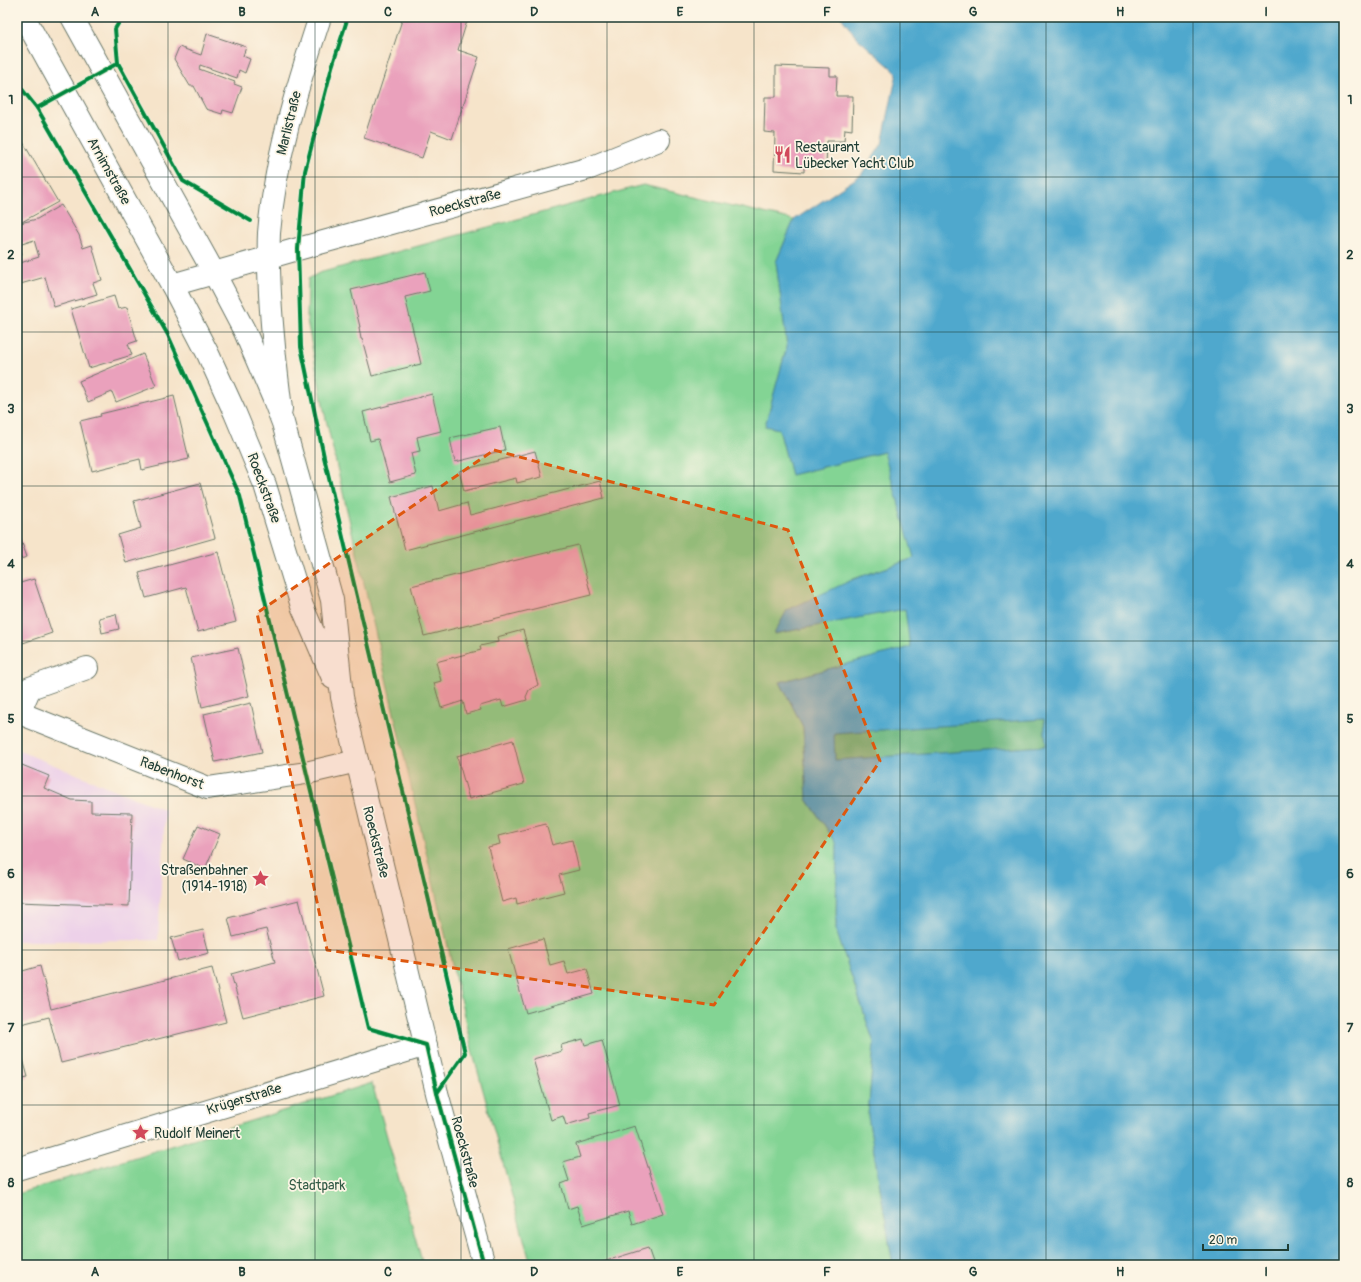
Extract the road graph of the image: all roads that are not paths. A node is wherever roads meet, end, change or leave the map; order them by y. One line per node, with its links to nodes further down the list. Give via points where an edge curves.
1 (72, 17): 7 (main road)
2 (320, 17): 5 (main road, Marlistraße, via 302,72 280,158)
3 (27, 21): 8 (main road, Arnimstraße)
4 (659, 140): 6 (main road, Roeckstraße, via 590,168)
5 (270, 232): 6 (main road, Roeckstraße)
6 (268, 258): 7 (main road); 9 (main road, Roeckstraße, via 275,359)
7 (214, 273): 8 (main road); 9 (main road, Roeckstraße, via 246,332)
8 (172, 285): 11 (main road, Roeckstraße, via 235,412 265,485 302,606)
9 (283, 423): 11 (main road, Roeckstraße, via 332,600)
10 (87, 668): 12 (main road, via 30,688)
11 (342, 697): 13 (main road, Roeckstraße)
12 (18, 713): 13 (main road, Rabenhorst, via 208,788 306,773)
13 (357, 760): 14 (main road, Roeckstraße)
14 (426, 1044): 15 (main road, Krügerstraße); 16 (main road, Roeckstraße, via 437,1094)
15 (17, 1169)
16 (484, 1265)

